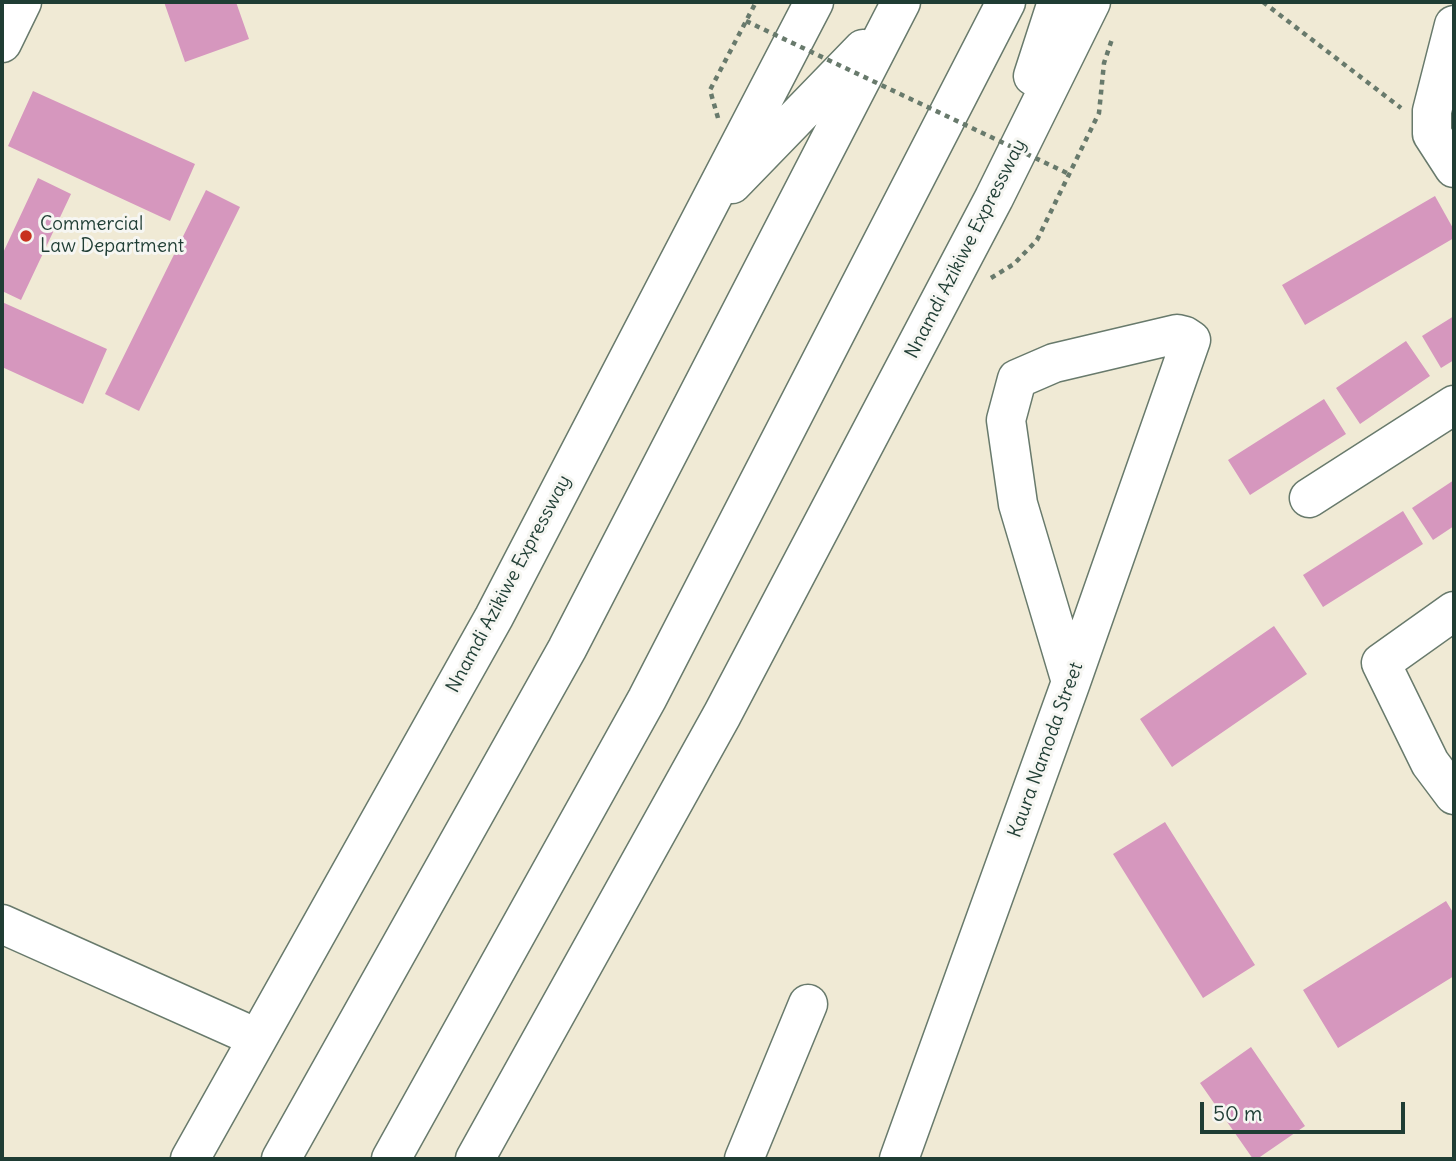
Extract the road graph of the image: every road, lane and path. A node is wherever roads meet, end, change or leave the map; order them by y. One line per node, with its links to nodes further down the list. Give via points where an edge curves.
1 (22, 2): 11 (main road)
2 (756, 2): 9 (path)
3 (814, 2): 17 (main road, Nnamdi Azikiwe Expressway)
4 (1006, 2): 29 (main road, via 647,699)
5 (1057, 2): 16 (main road)
6 (1263, 2): 13 (path)
7 (896, 11): 17 (main road); 28 (main road, via 567,649)
8 (1104, 15): 15 (path, via 1099,113); 16 (main road, Nnamdi Azikiwe Expressway)
9 (746, 22): 12 (path); 15 (path, bridge)
10 (1454, 24): 13 (main road, via 1432,111)
11 (2, 43)
12 (710, 90)
13 (1432, 134): 14 (main road)
14 (1454, 168)
15 (1069, 174): 18 (path)
16 (994, 198): 30 (main road, Nnamdi Azikiwe Expressway, via 722,715)
17 (701, 216): 26 (main road, Nnamdi Azikiwe Expressway, via 494,617)
18 (1037, 240)
19 (1454, 405): 20 (main road)
20 (1309, 498)
21 (1454, 611): 23 (main road, via 1381,663 1430,763)
22 (1071, 682): 22 (main road, Kaura Namoda Street, via 1018,504 1006,420 1017,379 1054,363 1177,334 1191,341); 32 (main road, Kaura Namoda Street)
23 (1454, 794)
24 (2, 924): 26 (main road)
25 (808, 1004): 31 (main road)
26 (257, 1038): 27 (main road, Nnamdi Azikiwe Expressway)
27 (190, 1159)
28 (281, 1159)
29 (391, 1159)
30 (475, 1159)
31 (744, 1159)
32 (900, 1159)

